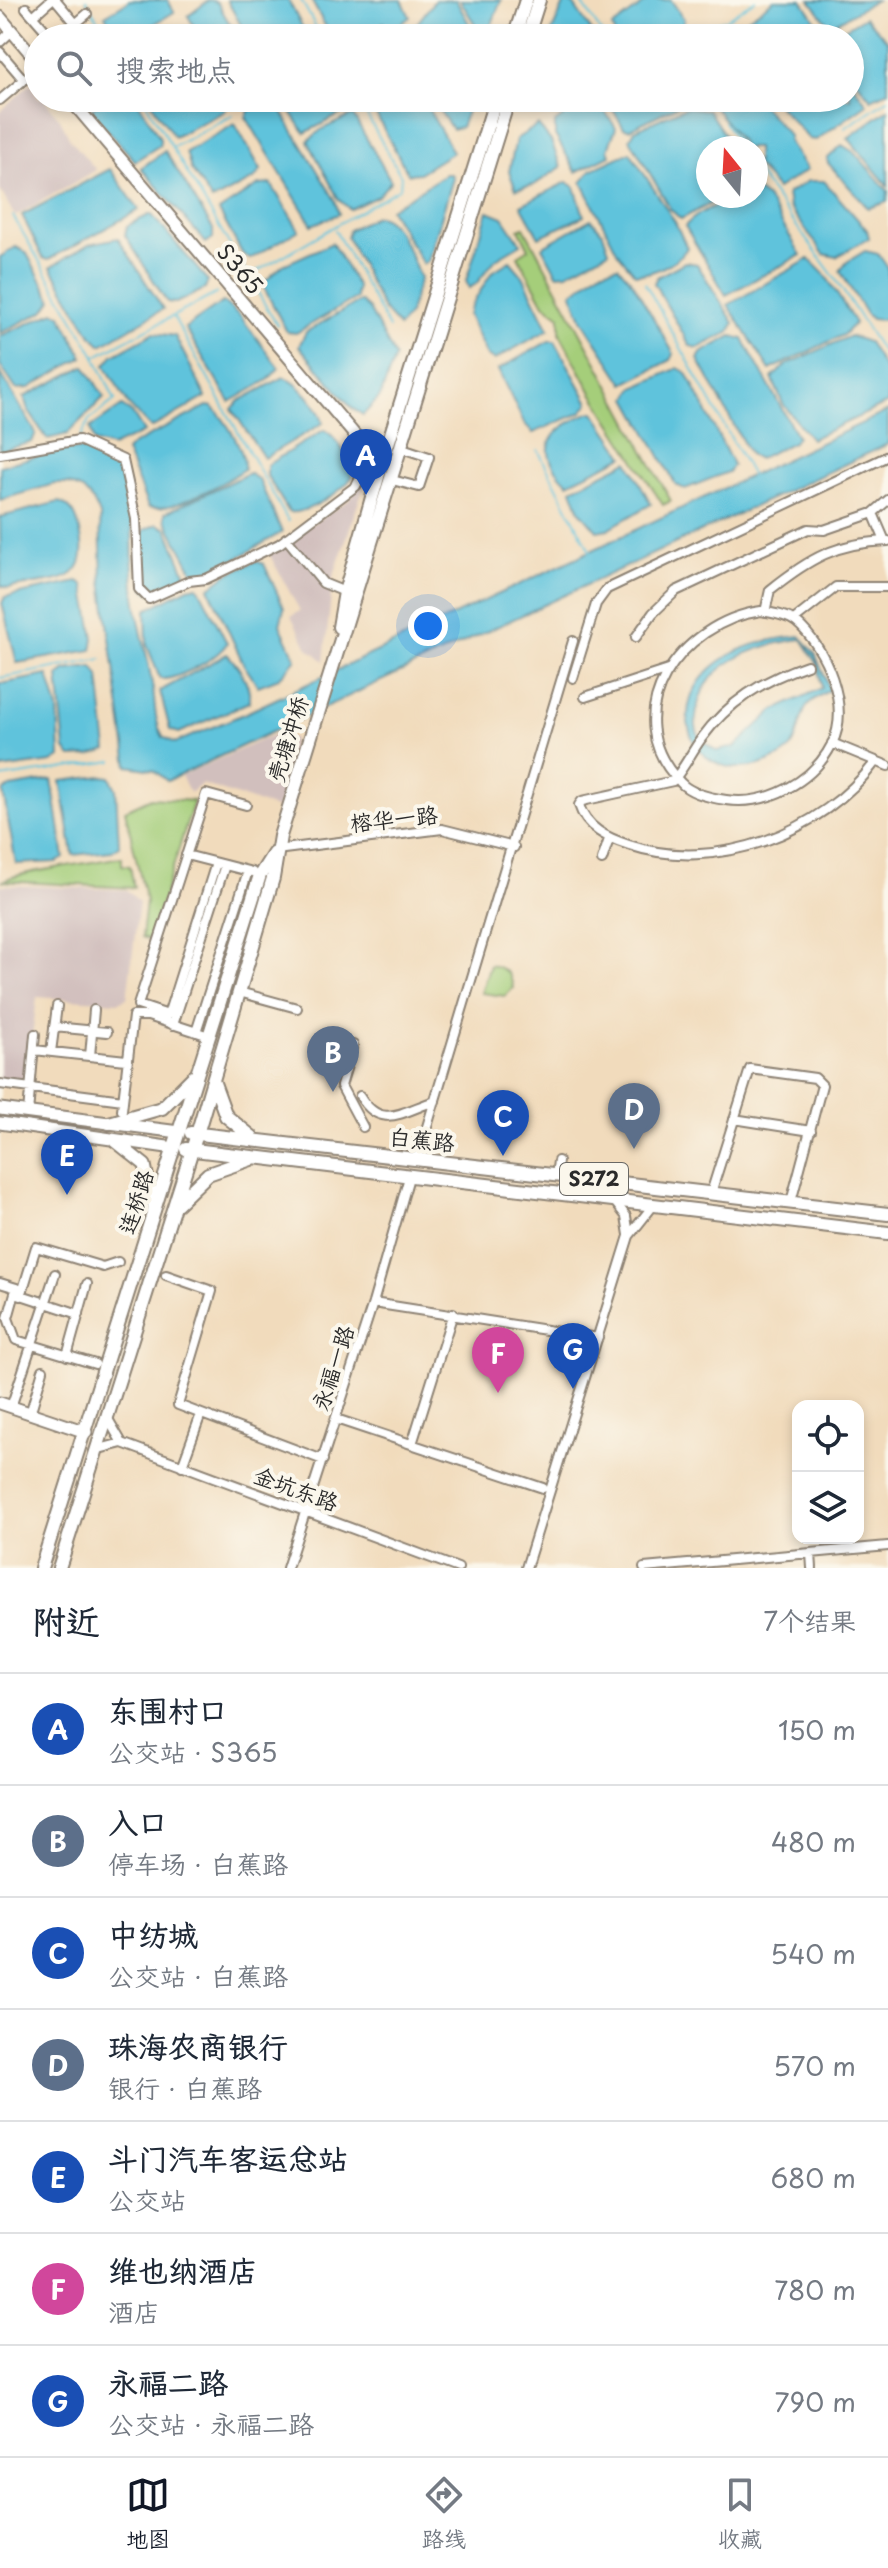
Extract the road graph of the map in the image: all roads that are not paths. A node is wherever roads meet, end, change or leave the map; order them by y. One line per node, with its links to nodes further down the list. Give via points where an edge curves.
1 (54, 0): 6 (street); 9 (street)
2 (526, 0): 10 (main road)
3 (539, 0): 11 (main road)
4 (26, 8): 6 (street)
5 (87, 14): 9 (street)
6 (33, 16): 8 (street)
7 (0, 17): 12 (street)
8 (40, 24)
9 (76, 24)
10 (518, 24)
11 (531, 24)
12 (12, 31): 13 (street); 14 (street)
13 (0, 42)
14 (24, 45)
15 (0, 52): 16 (street)
16 (24, 80): 17 (street)
17 (0, 100)
18 (81, 112): 23 (street, S365)
19 (492, 112): 25 (main road)
20 (505, 112): 21 (main road)
21 (402, 448): 26 (main road); 26 (street, via 429,457 419,487)
22 (0, 454): 29 (street, via 79,440 123,460 136,519 139,589 146,598 206,579)
23 (372, 455): 25 (street, S365); 29 (street, via 356,486)
24 (888, 456): 40 (street, via 607,589 596,604)
25 (381, 466): 26 (main road); 32 (main road)
26 (394, 475): 37 (main road)
27 (888, 500): 28 (street)
28 (873, 513): 30 (street); 35 (street, via 824,530 808,529 689,584 664,601)
29 (286, 538): 32 (street, via 323,583)
30 (886, 541): 33 (street, via 823,552 770,590)
31 (888, 587): 34 (street, via 836,587)
32 (345, 592): 37 (main road)
33 (765, 612): 34 (street); 39 (street, via 743,613 709,627)
34 (794, 620): 42 (street, via 831,677 838,710)
35 (636, 637)
36 (573, 641): 49 (street)
37 (335, 654): 47 (main road, 壳塘冲桥)
38 (807, 665): 45 (street, via 745,693 706,732)
39 (668, 670): 41 (street); 45 (street, via 654,719 662,756)
40 (573, 678)
41 (585, 697)
42 (832, 743): 43 (street); 45 (street, via 795,785 760,800 720,800 684,787)
43 (876, 761): 44 (street); 48 (street, via 816,816 752,845 717,853 681,853 644,850)
44 (888, 766)
45 (676, 778): 48 (street, via 669,784 580,802 591,826)
46 (246, 805): 51 (street, via 206,794)
47 (280, 836): 50 (main road, 连桥路)
48 (609, 839): 52 (street)
49 (514, 847): 50 (street, 榕华一路, via 442,829); 77 (street)
50 (276, 850): 54 (main road, 连桥路); 55 (main road, 连桥路, via 273,878)
51 (186, 855): 53 (street); 53 (street, via 138,1005 168,1015)
52 (602, 860)
53 (220, 864): 54 (street); 59 (street)
54 (254, 873): 64 (main road, 连桥路)
55 (239, 992): 57 (street); 69 (main road, 连桥路)
56 (57, 1006): 60 (street)
57 (297, 1008)
58 (94, 1010): 61 (street)
59 (173, 1025): 64 (street); 71 (street, via 133,1016)
60 (54, 1027): 61 (street); 68 (street)
61 (92, 1030): 62 (street); 70 (street)
62 (107, 1032)
63 (35, 1034): 67 (street)
64 (203, 1034): 66 (main road, 连桥路)
65 (353, 1045): 83 (street, via 341,1086)
66 (205, 1049): 69 (main road); 72 (main road, 连桥路)
67 (34, 1050): 68 (street); 75 (street)
68 (51, 1052): 70 (street)
69 (220, 1054): 73 (main road, 连桥路)
70 (90, 1056): 71 (street)
71 (126, 1060): 75 (street, via 123,1105)
72 (199, 1067): 82 (main road, via 162,1108); 85 (main road, 连桥路)
73 (214, 1076): 86 (main road, 连桥路); 88 (main road, via 218,1099 231,1123)
74 (0, 1084): 75 (street)
75 (30, 1088): 79 (street)
76 (360, 1096): 77 (street, via 370,1113 383,1118)
77 (435, 1101): 93 (street)
78 (0, 1109): 79 (street, 白蕉路)
79 (28, 1113): 82 (street, 白蕉路)
80 (734, 1119): 84 (street); 84 (street, via 750,1069 802,1076 822,1085); 96 (street)
81 (0, 1123): 87 (street)
82 (109, 1123): 85 (street, 白蕉路)
83 (363, 1127)
84 (811, 1131): 98 (street)
85 (179, 1132): 86 (main road, 白蕉路 / S272); 90 (main road, 连桥路)
86 (197, 1134): 88 (main road, 白蕉路 / S272); 91 (main road, 连桥路)
87 (107, 1138): 90 (street); 102 (street, via 142,1161)
88 (266, 1142): 89 (main road, 白蕉路 / S272)
89 (299, 1146): 93 (main road, 白蕉路 / S272); 94 (main road)
90 (174, 1148): 91 (main road, S272); 102 (main road, 连桥路)
91 (191, 1149): 92 (main road, S272); 101 (main road, 连桥路)
92 (266, 1157): 94 (main road, 白蕉路 / S272); 101 (main road, via 207,1174)
93 (417, 1160): 96 (main road, 白蕉路 / S272, via 557,1168)
94 (296, 1162): 95 (main road, 白蕉路 / S272)
95 (409, 1177): 97 (main road, 白蕉路 / S272); 115 (street, 永福一路)
96 (711, 1193): 98 (main road, 白蕉路 / S272)
97 (615, 1202): 99 (main road, 白蕉路 / S272); 108 (street, via 626,1216)
98 (791, 1202): 100 (main road, 白蕉路 / S272)
99 (652, 1207): 105 (main road, 白蕉路 / S272); 108 (street)
100 (840, 1208): 103 (main road, 白蕉路 / S272); 105 (main road)
101 (172, 1209): 106 (main road, 连桥路)
102 (155, 1211): 104 (main road, 连桥路)
103 (888, 1214)
104 (150, 1225): 106 (main road); 129 (main road, 连桥路)
105 (837, 1227): 107 (main road, 白蕉路 / S272)
106 (165, 1229): 127 (main road, 连桥路)
107 (888, 1233)
108 (629, 1236): 119 (street)
109 (118, 1262): 114 (street, via 103,1267 36,1247)
110 (55, 1274): 116 (street)
111 (166, 1275): 126 (street, via 212,1291 178,1405)
112 (0, 1283): 114 (street)
113 (87, 1284): 118 (street)
114 (22, 1293): 116 (street); 120 (street, via 15,1293 8,1318 16,1340)
115 (373, 1303): 117 (street); 128 (street, 永福一路)
116 (46, 1304): 118 (street); 120 (street)
117 (453, 1313): 119 (street); 131 (street)
118 (79, 1314): 121 (street)
119 (598, 1338): 144 (street)
120 (32, 1346): 121 (street); 124 (street)
121 (67, 1356): 122 (street)
122 (95, 1364)
123 (43, 1370): 125 (street)
124 (5, 1405): 125 (street)
125 (30, 1414): 129 (street)
126 (201, 1414): 133 (street); 134 (street)
127 (108, 1419): 130 (street); 132 (main road, 连桥路)
128 (336, 1419): 131 (street); 133 (street, 永福一路)
129 (86, 1432): 140 (main road, 连桥路)
130 (122, 1443): 132 (street); 134 (street, 金坑东路)
131 (412, 1444): 135 (street)
132 (99, 1449): 141 (main road, 连桥路)
133 (323, 1460): 136 (street, 永福一路)
134 (182, 1466): 136 (street, 金坑东路)
135 (543, 1488)
136 (306, 1512): 142 (street, 永福一路); 143 (street, 金坑东路)
137 (888, 1546): 138 (street)
138 (811, 1553): 139 (street); 147 (street)
139 (762, 1557): 145 (street); 146 (street)
140 (41, 1568)
141 (59, 1568)
142 (287, 1568)
143 (458, 1568)
144 (526, 1568)
145 (644, 1568)
146 (763, 1568)
147 (812, 1568)

